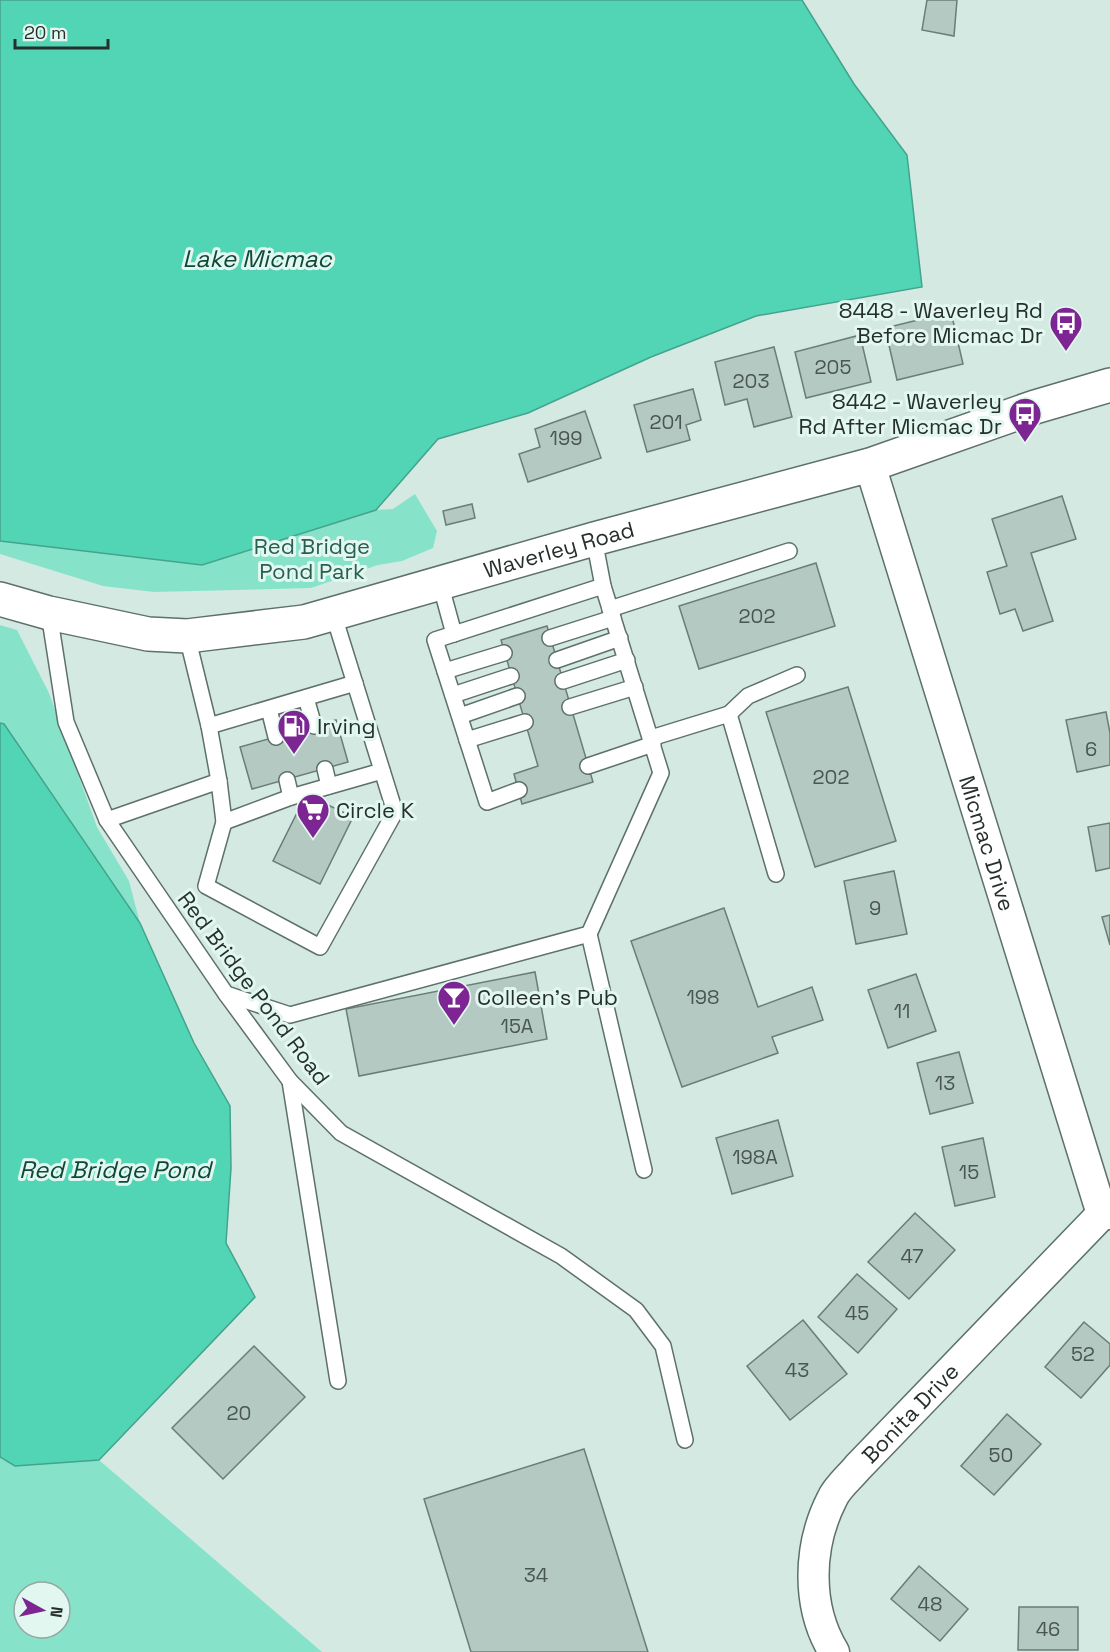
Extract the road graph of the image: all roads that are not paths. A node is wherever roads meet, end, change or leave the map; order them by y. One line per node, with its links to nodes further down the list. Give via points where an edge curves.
1 (1110, 385): 2 (main road, Waverley Road)
2 (870, 465): 3 (main road, Waverley Road); 52 (street, Micmac Drive)
3 (594, 539): 5 (main road, Waverley Road); 6 (lane)
4 (789, 551): 10 (lane)
5 (440, 583): 9 (main road, Waverley Road); 11 (lane)
6 (603, 585): 10 (lane); 11 (lane)
7 (0, 600): 8 (main road, Waverley Road)
8 (49, 613): 12 (main road, Waverley Road, via 148,634); 45 (lane, Red Bridge Pond Road, via 66,722)
9 (333, 614): 12 (main road, Waverley Road, via 304,622); 22 (lane)
10 (612, 614): 13 (lane); 14 (lane)
11 (454, 634): 18 (lane, via 435,640)
12 (187, 636): 32 (lane)
13 (550, 638)
14 (620, 638): 16 (lane); 17 (lane)
15 (504, 653): 18 (lane)
16 (557, 660)
17 (627, 660): 21 (lane); 23 (lane)
18 (445, 671): 24 (lane)
19 (797, 675): 29 (lane, via 748,696)
20 (511, 676): 24 (lane)
21 (563, 681)
22 (355, 684): 26 (lane); 39 (lane)
23 (635, 687): 27 (lane); 36 (lane)
24 (453, 695): 30 (lane)
25 (517, 696): 30 (lane)
26 (306, 698): 28 (lane); 33 (lane)
27 (570, 707)
28 (268, 709): 32 (lane); 34 (lane)
29 (729, 714): 36 (lane); 47 (lane)
30 (460, 716): 35 (lane)
31 (525, 722): 35 (lane)
32 (209, 726): 41 (lane)
33 (314, 726)
34 (276, 737)
35 (467, 740): 43 (lane, via 487,802)
36 (652, 741): 37 (lane); 48 (lane, via 660,773)
37 (588, 766)
38 (325, 769): 42 (lane)
39 (382, 771): 42 (lane); 46 (lane, via 395,812 320,947 206,886)
40 (286, 780): 44 (lane)
41 (219, 781): 45 (lane); 46 (lane)
42 (329, 786): 44 (lane)
43 (519, 790)
44 (291, 797): 46 (lane)
45 (106, 820): 49 (lane, Red Bridge Pond Road)
46 (224, 822)
47 (776, 874)
48 (589, 934): 49 (lane, via 290,1015); 51 (lane)
49 (226, 994): 50 (lane, Red Bridge Pond Road)
50 (290, 1081): 53 (lane); 54 (lane, Red Bridge Pond Road, via 341,1133 561,1256 636,1310 663,1346)
51 (644, 1170)
52 (1106, 1214): 55 (street, Bonita Drive, via 832,1497 817,1537 812,1572 819,1613)
53 (338, 1381)
54 (685, 1440)
55 (834, 1652)

